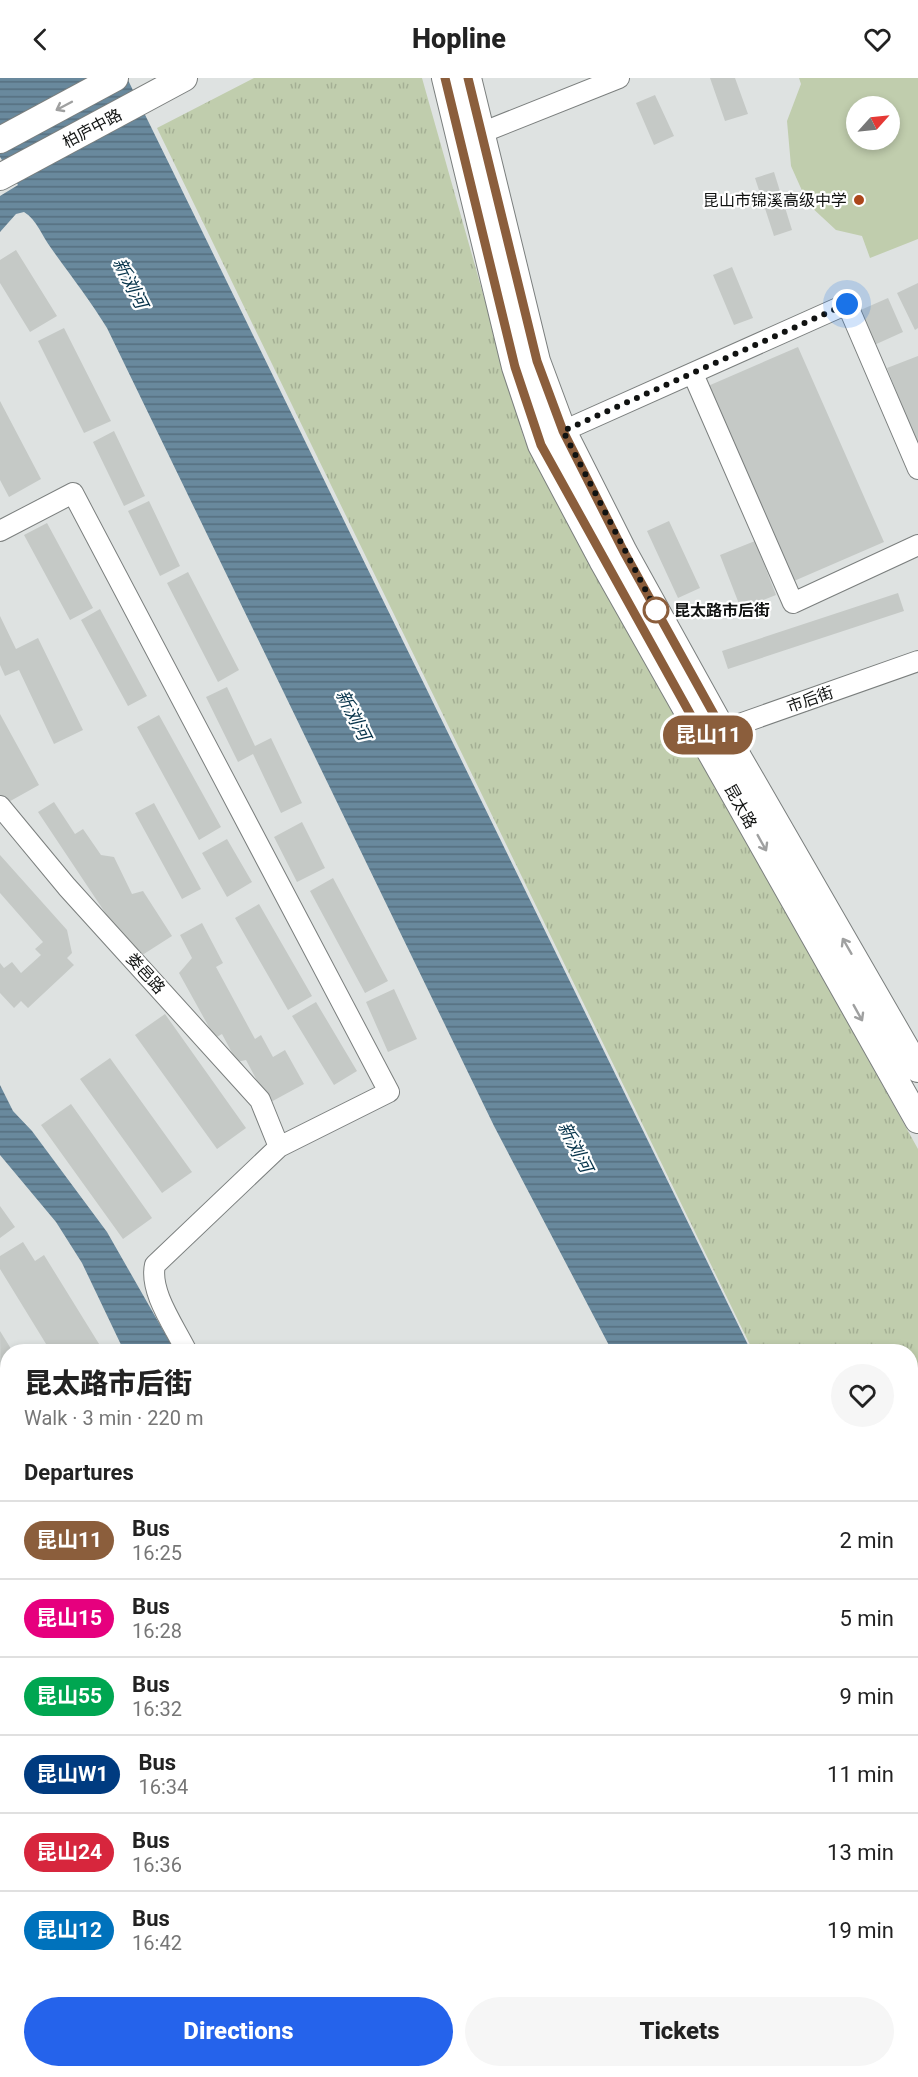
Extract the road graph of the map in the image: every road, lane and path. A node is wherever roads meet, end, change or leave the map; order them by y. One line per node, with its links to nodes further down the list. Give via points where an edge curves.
1 (115, 78): 7 (main road, 柏庐中路, one-way to 7)
2 (184, 78): 8 (main road, 柏庐中路)
3 (445, 78): 15 (main road, 昆太路, via 515,367 541,445)
4 (468, 78): 6 (main road, 昆太路)
5 (619, 78): 6 (street)
6 (481, 133): 10 (main road, 昆太路, via 537,361)
7 (0, 140)
8 (0, 177)
9 (693, 374): 10 (street); 11 (street, via 847,304); 13 (street, via 793,603)
10 (563, 431): 15 (main road, 昆太路)
11 (918, 469)
12 (0, 531): 19 (street, via 74,493 389,1092)
13 (918, 545)
14 (918, 661): 15 (street, 市后街)
15 (713, 733): 17 (main road, 昆太路, one-way to 15); 18 (main road, 昆太路, one-way to 18)
16 (0, 806): 19 (street, 娄邑路, via 67,887 260,1100)
17 (918, 1069)
18 (918, 1120)
19 (279, 1147): 20 (street, via 155,1265 152,1277 156,1289)
20 (183, 1344)

